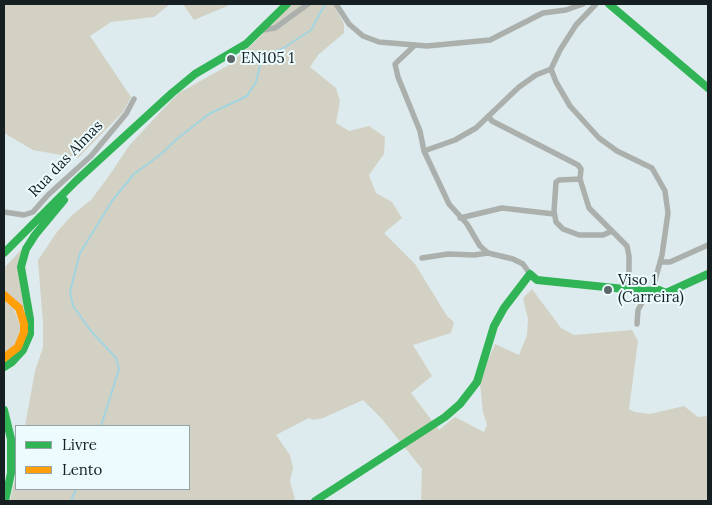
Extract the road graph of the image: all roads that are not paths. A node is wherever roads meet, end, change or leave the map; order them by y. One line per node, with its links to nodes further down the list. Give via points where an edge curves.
1 (287, 4): 7 (main road)
2 (308, 4): 7 (street, via 275,28)
3 (336, 4): 8 (street, via 349,24 364,36 379,42)
4 (583, 4): 8 (street, via 543,13 490,40)
5 (596, 4): 9 (street, via 576,25)
6 (609, 4): 10 (main road)
7 (262, 30): 13 (main road, via 246,44 195,74)
8 (415, 45): 14 (street, via 395,64 420,131)
9 (551, 69): 12 (street, via 519,87); 26 (street, via 570,106 599,138 652,168 665,190 668,213)
10 (708, 88)
11 (134, 99): 17 (street, Rua das Almas, via 126,114 91,156 33,212 24,215)
12 (489, 118): 14 (street, via 455,140); 15 (street, via 578,165)
13 (129, 134): 16 (main road); 22 (main road, via 76,181)
14 (424, 151): 19 (street, via 449,204)
15 (580, 179): 18 (street, via 556,182); 20 (street, via 589,208)
16 (65, 200): 25 (main road); 34 (main road, via 26,249 22,277 30,334 23,350)
17 (4, 212)
18 (554, 214): 19 (street, via 502,208); 20 (street, via 556,222 570,233 603,234)
19 (460, 218): 23 (street)
20 (612, 230): 29 (street, via 627,246 630,271)
21 (708, 246): 26 (street, via 670,262)
22 (4, 253)
23 (488, 253): 24 (street); 27 (street, via 524,264)
24 (422, 258)
25 (4, 260)
26 (660, 262): 30 (street, via 654,284)
27 (530, 274): 29 (main road, via 537,280); 38 (main road, via 494,326 477,382 460,404)
28 (708, 274): 30 (main road, via 666,293)
29 (625, 289): 31 (main road)
30 (659, 290): 31 (main road)
31 (644, 291): 33 (street)
32 (4, 295): 34 (main road, via 19,308 24,324 18,346)
33 (637, 324)
34 (5, 364): 35 (main road)
35 (4, 373)
36 (4, 410): 37 (main road, via 11,439 11,473)
37 (5, 501)
38 (315, 501)

